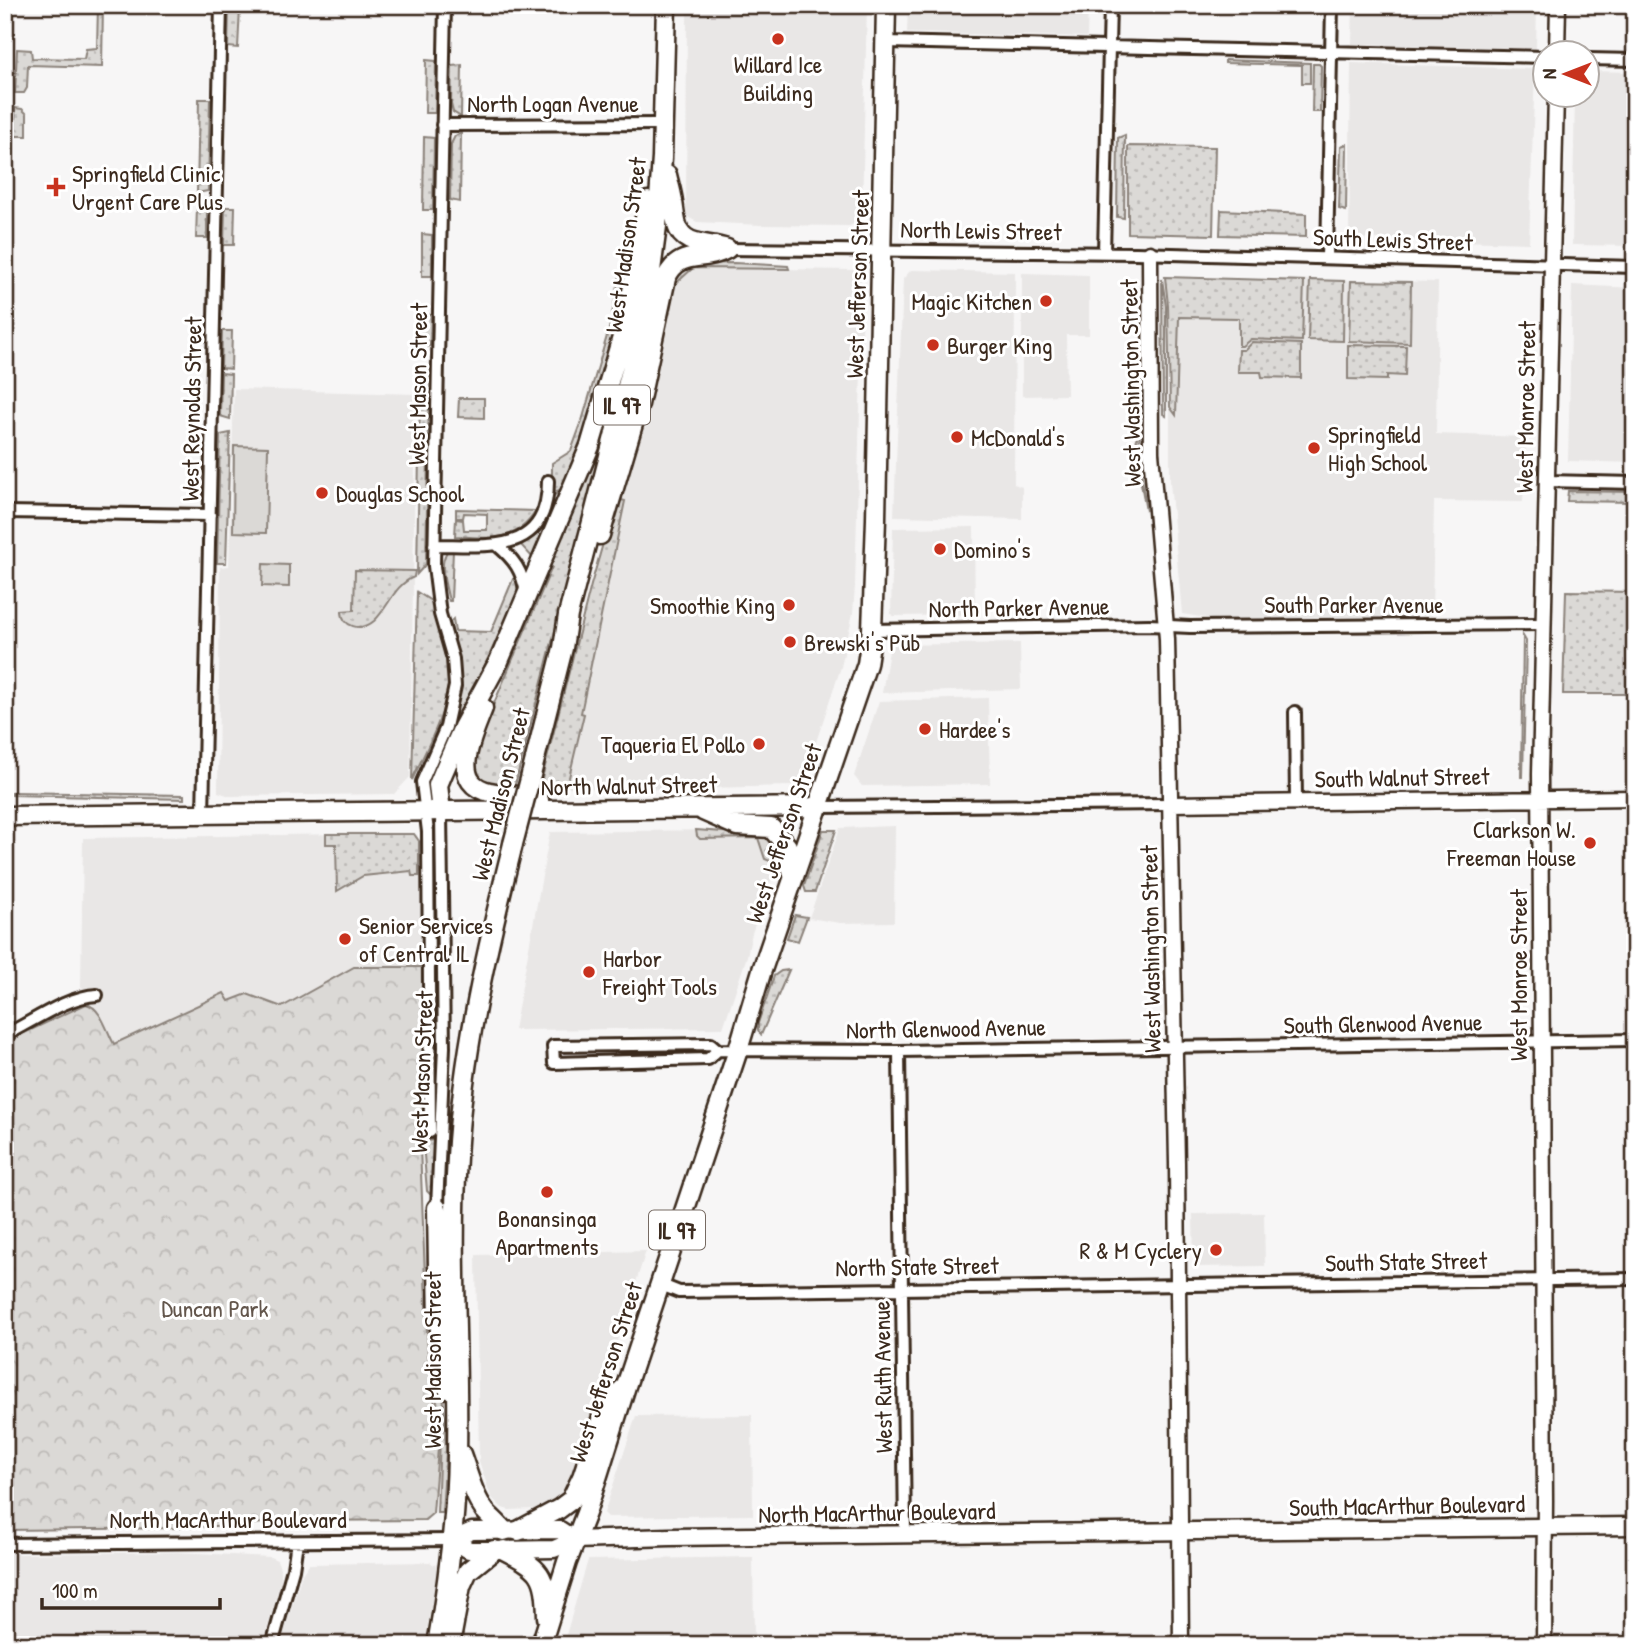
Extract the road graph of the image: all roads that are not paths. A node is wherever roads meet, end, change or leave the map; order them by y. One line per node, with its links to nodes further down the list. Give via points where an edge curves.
1 (221, 5): 30 (street, West Reynolds Street)
2 (445, 5): 17 (street, West Mason Street)
3 (666, 5): 16 (main road, West Madison Street / IL 97)
4 (886, 5): 9 (main road, West Jefferson Street / IL 97)
5 (1110, 5): 10 (street, West Washington Street)
6 (1332, 5): 11 (street)
7 (1558, 5): 8 (street)
8 (1557, 38)
9 (886, 42): 10 (street); 20 (main road, West Jefferson Street / IL 97)
10 (1109, 48): 11 (street); 21 (street, West Washington Street)
11 (1331, 54): 12 (street); 23 (street)
12 (1532, 58)
13 (1602, 59): 14 (street)
14 (1635, 60)
15 (1556, 108): 24 (street, West Monroe Street)
16 (664, 124): 17 (street, North Logan Avenue); 18 (main road, West Madison Street / IL 97)
17 (442, 125): 31 (street, West Mason Street)
18 (662, 158): 19 (main road, via 679,232 691,241); 33 (main road, via 651,180 628,320 605,402 575,487); 37 (main road, West Madison Street / IL 97, via 648,293)
19 (727, 249): 20 (street, North Lewis Street); 37 (main road, via 714,256 684,258 666,278 639,404)
20 (883, 249): 21 (street, North Lewis Street); 36 (main road, West Jefferson Street / IL 97)
21 (1104, 252): 22 (street, North Lewis Street)
22 (1150, 253): 23 (street, South Lewis Street); 35 (street, West Washington Street, via 1152,453)
23 (1327, 258): 24 (street, South Lewis Street)
24 (1551, 264): 25 (street, South Lewis Street); 27 (street, West Monroe Street)
25 (1635, 267)
26 (548, 481): 32 (street, via 539,521 523,537)
27 (1546, 481): 28 (street); 34 (street, West Monroe Street)
28 (1635, 483)
29 (5, 512): 30 (street)
30 (210, 515): 48 (street, West Reynolds Street)
31 (434, 545): 32 (street); 47 (street, West Mason Street, via 439,614 453,659 455,686 446,727 422,782 422,794)
32 (497, 545): 33 (street, via 521,570)
33 (526, 596): 38 (main road)
34 (1543, 624): 35 (street, South Parker Avenue); 40 (street, West Monroe Street)
35 (1166, 627): 36 (street, North Parker Avenue); 43 (street, West Washington Street)
36 (872, 630): 44 (main road, West Jefferson Street / IL 97, via 863,678)
37 (562, 648): 67 (main road, West Madison Street / IL 97, bridge, via 487,946 464,1078 457,1158)
38 (499, 661): 46 (main road, via 466,757 468,778 482,790 536,798); 47 (main road, via 438,785)
39 (1295, 712): 42 (street)
40 (1540, 797): 41 (street, South Walnut Street); 42 (street, South Walnut Street); 54 (street, West Monroe Street)
41 (1635, 798)
42 (1296, 801): 43 (street, South Walnut Street)
43 (1170, 804): 44 (street, North Walnut Street); 55 (street, West Washington Street)
44 (818, 807): 45 (main road, North Walnut Street); 50 (main road, West Jefferson Street / IL 97)
45 (698, 808): 46 (main road, North Walnut Street); 50 (main road, via 737,826 771,828 787,846)
46 (565, 810): 47 (main road, North Walnut Street)
47 (434, 812): 48 (main road, North Walnut Street); 59 (street, West Mason Street); 60 (street, West Mason Street, via 444,1047)
48 (203, 814): 49 (main road, North Walnut Street)
49 (5, 816)
50 (794, 879): 57 (main road, West Jefferson Street / IL 97)
51 (97, 995): 52 (street, via 88,995)
52 (5, 1035)
53 (1635, 1040): 54 (street, South Glenwood Avenue)
54 (1541, 1042): 55 (street, South Glenwood Avenue); 62 (street, West Monroe Street)
55 (1175, 1047): 58 (street, North Glenwood Avenue); 64 (street, West Washington Street)
56 (718, 1050): 56 (street, North Glenwood Avenue, via 711,1044 553,1046 554,1063 708,1059); 57 (street, North Glenwood Avenue)
57 (738, 1050): 58 (street, North Glenwood Avenue); 63 (main road, West Jefferson Street / IL 97)
58 (899, 1051): 65 (street, West Ruth Avenue)
59 (430, 1132)
60 (437, 1208): 67 (main road, via 439,1323)
61 (1635, 1279): 62 (street, South State Street)
62 (1543, 1280): 64 (street, South State Street); 68 (street, West Monroe Street)
63 (659, 1284): 65 (street, North State Street, via 676,1292); 66 (main road, West Jefferson Street / IL 97)
64 (1178, 1284): 65 (street, North State Street); 71 (street, West Washington Street)
65 (902, 1288): 72 (street, West Ruth Avenue)
66 (626, 1386): 70 (main road, via 606,1405 571,1500); 74 (main road, West Jefferson Street / IL 97)
67 (457, 1443): 70 (main road, via 477,1497 487,1513); 73 (main road, West Madison Street / IL 97)
68 (1545, 1526): 69 (main road, South MacArthur Boulevard); 71 (main road, South MacArthur Boulevard); 84 (street, West Monroe Street)
69 (1635, 1526)
70 (511, 1531): 73 (main road, North MacArthur Boulevard, via 472,1531); 74 (main road, North MacArthur Boulevard, via 560,1530)
71 (1179, 1531): 72 (main road, North MacArthur Boulevard); 83 (street, West Washington Street)
72 (905, 1534): 74 (main road, North MacArthur Boulevard)
73 (452, 1540): 75 (street, North MacArthur Boulevard); 77 (main road, North MacArthur Boulevard, via 469,1550); 80 (main road, West Madison Street / IL 97)
74 (575, 1540): 77 (main road, North MacArthur Boulevard, via 554,1549); 78 (main road, West Jefferson Street / IL 97)
75 (297, 1542): 76 (street, North MacArthur Boulevard); 79 (street)
76 (5, 1544)
77 (499, 1550): 78 (main road, via 538,1572); 81 (main road, via 468,1571)
78 (547, 1626): 82 (main road, West Jefferson Street / IL 97)
79 (272, 1645)
80 (437, 1645)
81 (450, 1645)
82 (541, 1645)
83 (1181, 1645)
84 (1544, 1645)

